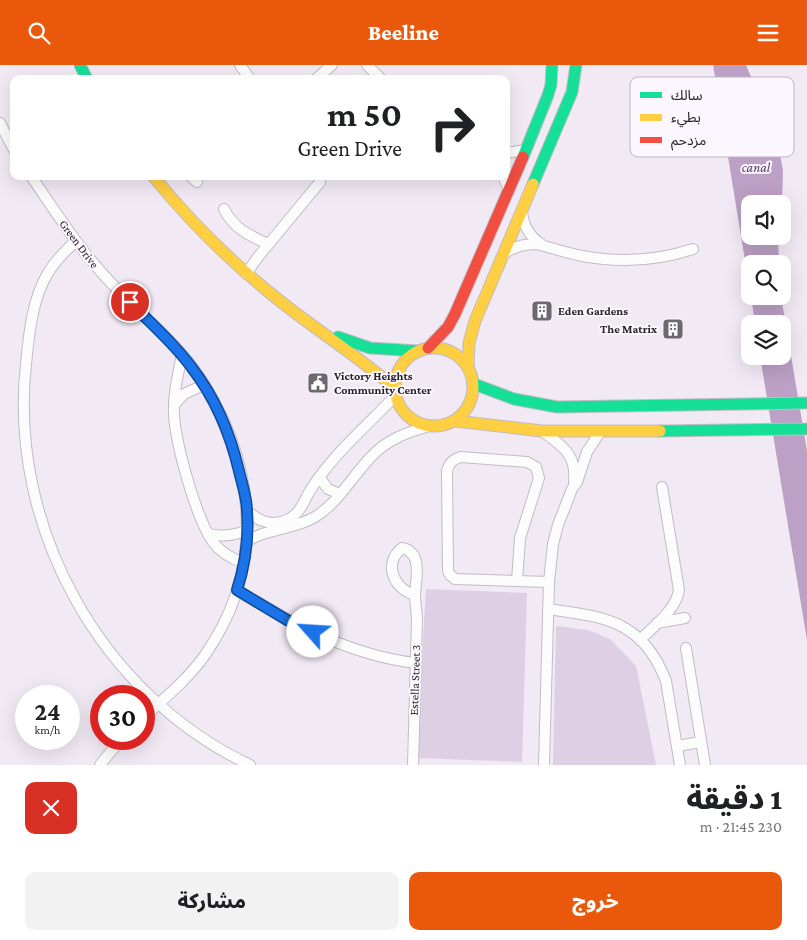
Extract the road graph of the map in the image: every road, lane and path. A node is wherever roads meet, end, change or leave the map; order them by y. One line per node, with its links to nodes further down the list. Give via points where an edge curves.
1 (332, 65): 5 (street)
2 (367, 65): 6 (street)
3 (552, 65): 9 (main road, via 551,85)
4 (576, 65): 17 (main road, via 572,92)
5 (321, 75)
6 (377, 75)
7 (0, 123): 8 (street)
8 (10, 142)
9 (526, 150): 10 (street); 15 (main road)
10 (510, 152)
11 (34, 180): 18 (street, Green Drive)
12 (156, 180): 23 (main road, via 188,217)
13 (505, 180): 15 (street)
14 (320, 182): 19 (street)
15 (509, 190): 25 (main road, via 455,314 448,327)
16 (224, 209): 19 (street, via 240,229)
17 (522, 210): 20 (street, via 524,225); 22 (main road)
18 (76, 241): 26 (street, Green Drive, via 112,285); 57 (street, via 48,273 34,311 23,407 33,492 56,562 91,624 122,668)
19 (268, 244): 23 (street)
20 (544, 246): 21 (street, via 582,256 625,260 671,256); 22 (street, via 522,245)
21 (693, 249)
22 (502, 256): 27 (main road, via 471,332)
23 (246, 274): 24 (main road)
24 (312, 326): 25 (main road, via 370,348); 30 (main road, via 367,364)
25 (423, 350): 27 (main road, via 440,348 451,352); 30 (main road, via 409,357 401,366 396,376)
26 (182, 355): 29 (street, Green Drive); 32 (street)
27 (468, 367): 28 (main road)
28 (474, 384): 31 (main road, via 521,401 557,407); 33 (main road, via 469,405)
29 (204, 385): 32 (street, via 184,394); 42 (street, Green Drive, via 223,419)
30 (395, 391): 34 (main road, via 404,413 420,424); 38 (street)
31 (807, 403)
32 (174, 405): 44 (street, via 181,452)
33 (454, 421): 34 (main road, via 438,427); 36 (main road)
34 (430, 426): 41 (street, via 408,431 390,441 371,457)
35 (807, 429): 37 (main road)
36 (542, 431): 37 (main road); 40 (street, via 567,451 572,460 575,470)
37 (600, 432): 40 (street, via 587,451)
38 (320, 478): 41 (street, via 328,489); 42 (street, via 302,507 290,519 261,521)
39 (662, 487): 53 (street, via 679,590 676,602)
40 (572, 489): 48 (street, via 553,544)
41 (340, 494): 45 (street, via 313,518 259,535)
42 (247, 510): 43 (street, Green Drive)
43 (247, 530): 44 (street, via 224,536); 45 (street, Green Drive)
44 (208, 534): 46 (street, via 223,553)
45 (246, 543): 46 (street, Green Drive)
46 (244, 563): 49 (street, Green Drive)
47 (517, 581): 47 (street, via 520,538 539,478 536,467 527,462 461,457 453,460 447,471 449,573 455,579); 48 (street)
48 (549, 582): 51 (street)
49 (237, 590): 56 (street, via 287,620 335,641 370,654); 57 (street, Green Drive, via 226,618 204,657)
50 (415, 595): 56 (street, Estella Street 3)
51 (548, 609): 54 (street, via 607,619); 65 (street)
52 (685, 618): 53 (street)
53 (656, 623): 54 (street)
54 (640, 639): 60 (street, via 654,655 666,681)
55 (686, 648): 59 (street)
56 (415, 663): 64 (street, Estella Street 3)
57 (159, 703): 58 (street, Green Drive); 63 (street, via 204,740)
58 (155, 707)
59 (701, 742): 60 (street); 67 (street)
60 (677, 746): 66 (street)
61 (112, 750): 62 (street)
62 (100, 765)
63 (250, 765)
64 (413, 765)
65 (544, 765)
66 (680, 765)
67 (705, 765)

